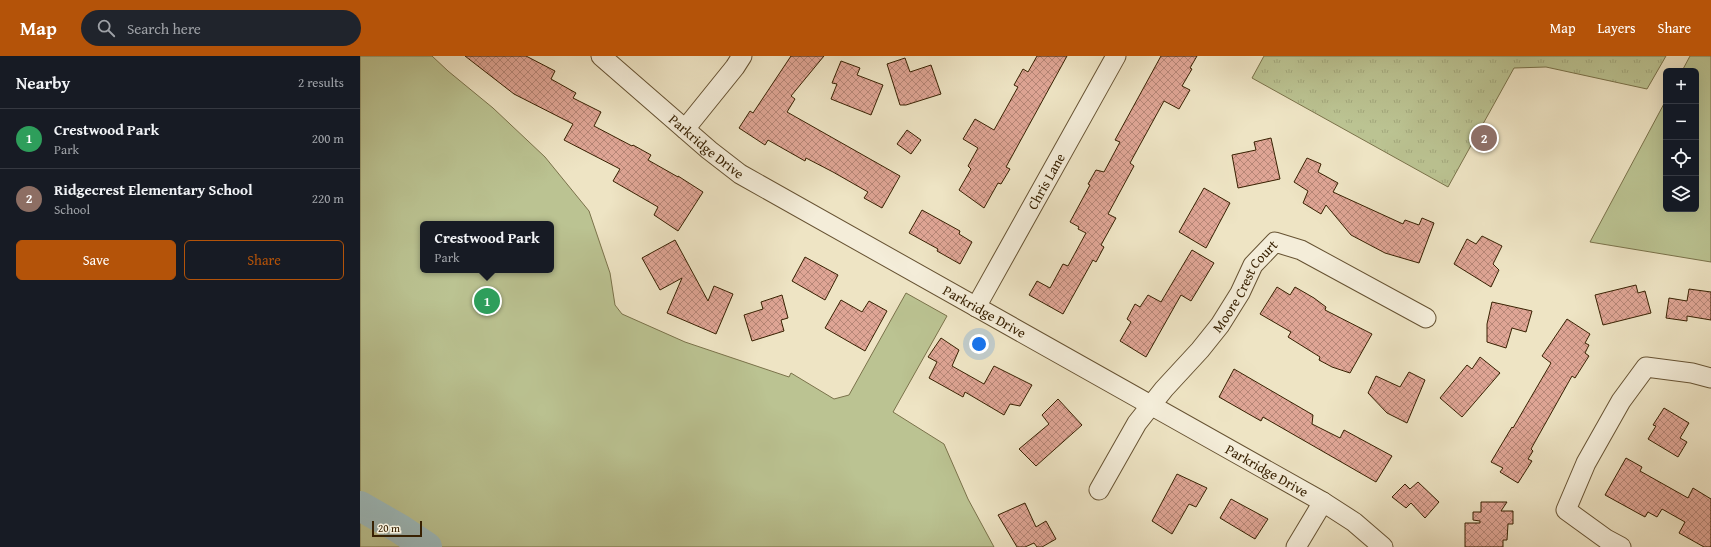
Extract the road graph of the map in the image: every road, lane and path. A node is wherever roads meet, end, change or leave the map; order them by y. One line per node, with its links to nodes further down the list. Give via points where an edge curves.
1 (601, 56): 4 (street, Parkridge Drive)
2 (742, 56): 4 (street, via 736,67)
3 (1116, 56): 5 (street, Chris Lane)
4 (685, 129): 5 (street, Parkridge Drive, via 740,174)
5 (976, 307): 8 (street, Parkridge Drive)
6 (1426, 318): 8 (street, Moore Crest Court, via 1302,250 1275,242 1253,265 1240,293 1220,325)
7 (1711, 378): 13 (street, via 1646,367 1621,401 1586,464 1566,510)
8 (1152, 406): 9 (street, via 1137,423); 10 (street, Parkridge Drive)
9 (1099, 490)
10 (1323, 502): 11 (street); 12 (street, Parkridge Drive, via 1354,522)
11 (1296, 547)
12 (1383, 547)
13 (1621, 547)

